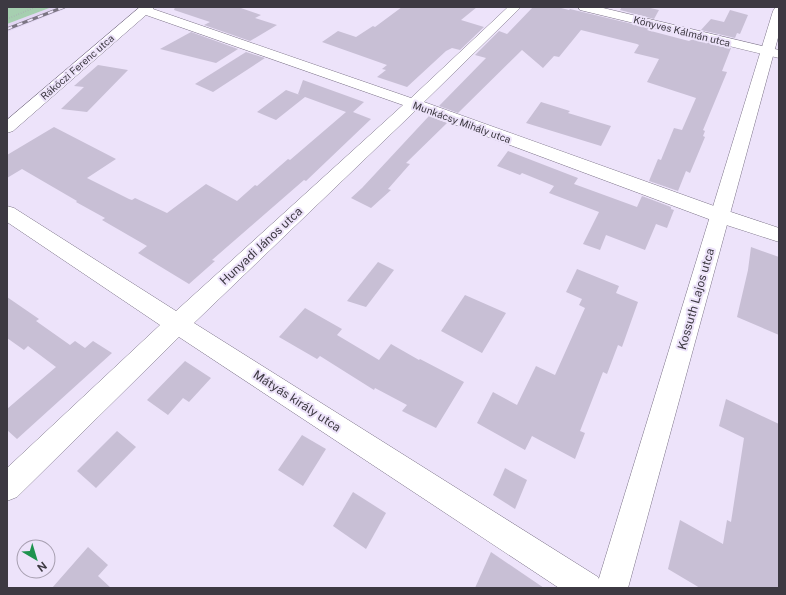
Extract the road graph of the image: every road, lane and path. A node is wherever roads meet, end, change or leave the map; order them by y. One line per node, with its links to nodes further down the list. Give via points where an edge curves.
1 (36, 7): 6 (path)
2 (515, 7): 8 (street, Hunyadi János utca)
3 (584, 7): 7 (street, Könyves Kálmán utca)
4 (146, 9): 8 (street, Munkácsy Mihály utca); 9 (street, Rákóczi Ferenc utca)
5 (779, 11): 7 (street, Kossuth Lajos utca)
6 (7, 19)
7 (772, 53): 11 (street, Kossuth Lajos utca)
8 (414, 104): 11 (street, Munkácsy Mihály utca); 13 (street, Hunyadi János utca)
9 (7, 128)
10 (7, 213): 13 (street, Mátyás király utca)
11 (721, 216): 12 (street, Munkácsy Mihály utca); 16 (street, Kossuth Lajos utca)
12 (779, 235)
13 (177, 324): 14 (street, Hunyadi János utca); 15 (street, Mátyás király utca)
14 (7, 487)
15 (587, 588)
16 (612, 588)

